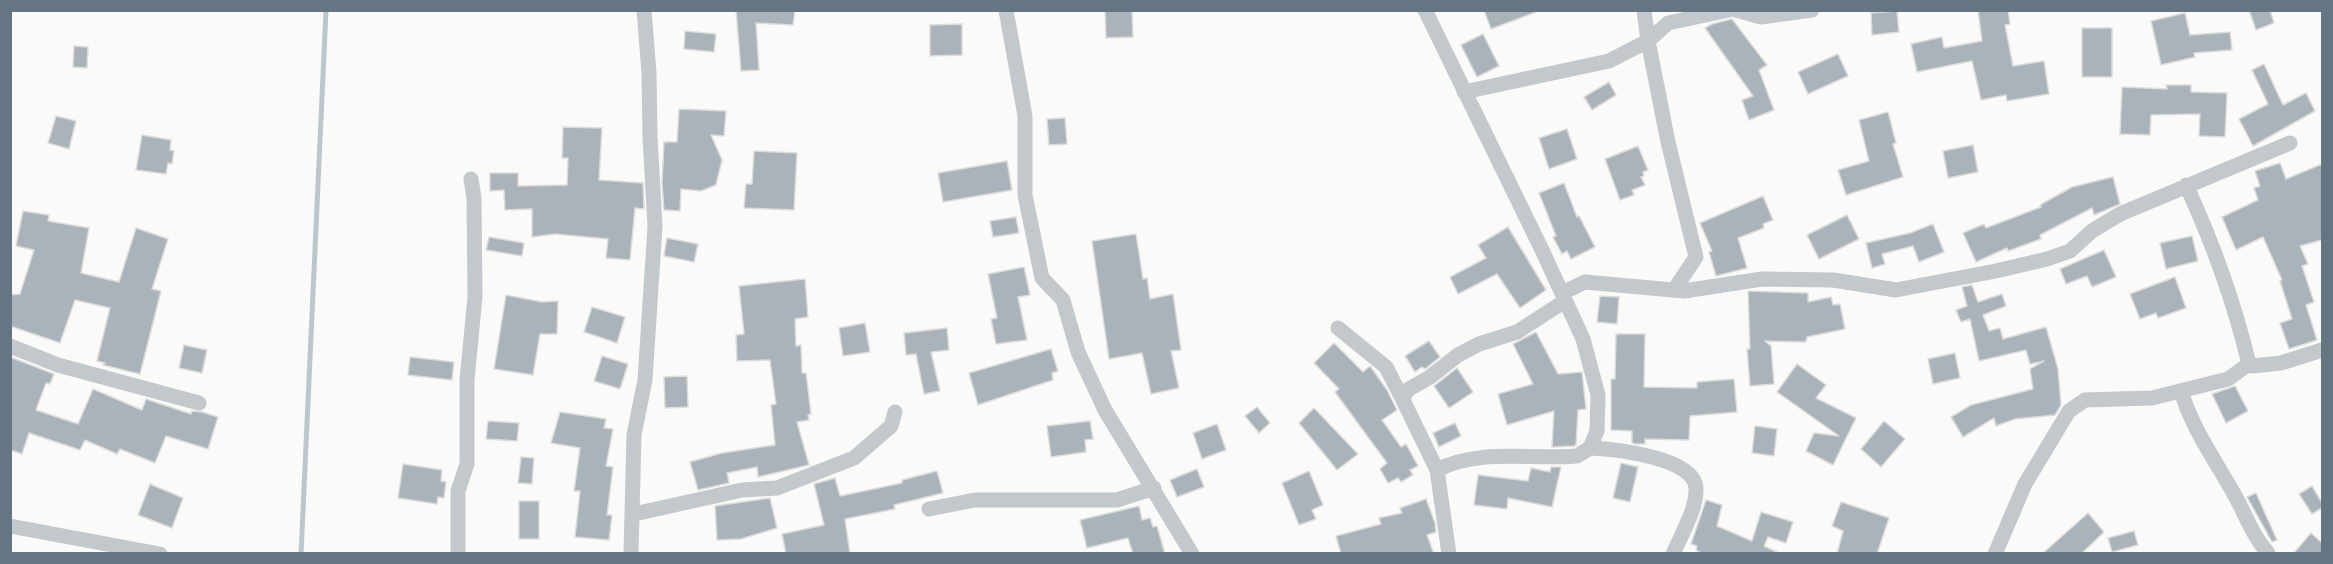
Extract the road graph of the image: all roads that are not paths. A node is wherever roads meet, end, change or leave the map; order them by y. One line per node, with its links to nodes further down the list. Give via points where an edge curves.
1 (644, 10): 27 (street, via 655,226 645,380 634,435)
2 (1006, 10): 25 (street, via 1024,116 1024,195 1042,278 1063,300 1078,352 1105,410)
3 (1425, 10): 9 (street)
4 (1644, 10): 8 (street)
5 (1729, 10): 8 (street, via 1668,22)
6 (1736, 10): 7 (street, via 1761,17)
7 (1812, 10)
8 (1648, 41): 9 (street, via 1608,61); 13 (street, via 1696,257 1678,284)
9 (1464, 92): 14 (street)
10 (2290, 143): 12 (street)
11 (471, 179): 31 (street, via 474,297 467,380 466,464 458,491)
12 (2186, 185): 13 (street, via 2120,214 2070,251 1996,271 1896,290 1833,280 1762,279); 18 (street, via 2210,236)
13 (1684, 291): 14 (street, via 1585,282)
14 (1564, 297): 20 (street, via 1517,332 1458,355); 23 (street, via 1582,339 1598,395 1597,431)
15 (1338, 328): 20 (street, via 1386,367)
16 (10, 346): 21 (street, via 58,365)
17 (2322, 350): 18 (street, via 2272,364)
18 (2249, 364): 19 (street, via 2229,379)
19 (2181, 391): 29 (street, via 2188,414 2235,495 2254,537); 36 (street, via 2152,398 2085,399 2069,411 2025,484)
20 (1402, 398): 24 (street)
21 (199, 403)
22 (895, 412): 27 (street, via 891,426 854,458 777,488 742,490)
23 (1590, 448): 24 (street, via 1577,456 1484,457 1453,462); 35 (street, via 1623,449 1681,468 1693,478 1696,488 1691,510)
24 (1437, 470): 34 (street)
25 (1154, 488): 26 (street, via 1117,500 975,500); 33 (street)
26 (929, 509)
27 (634, 514): 32 (street)
28 (10, 526): 30 (street)
29 (2268, 553)
30 (160, 554)
31 (458, 554)
32 (631, 554)
33 (1192, 554)
34 (1449, 554)
35 (1673, 554)
36 (1995, 554)

